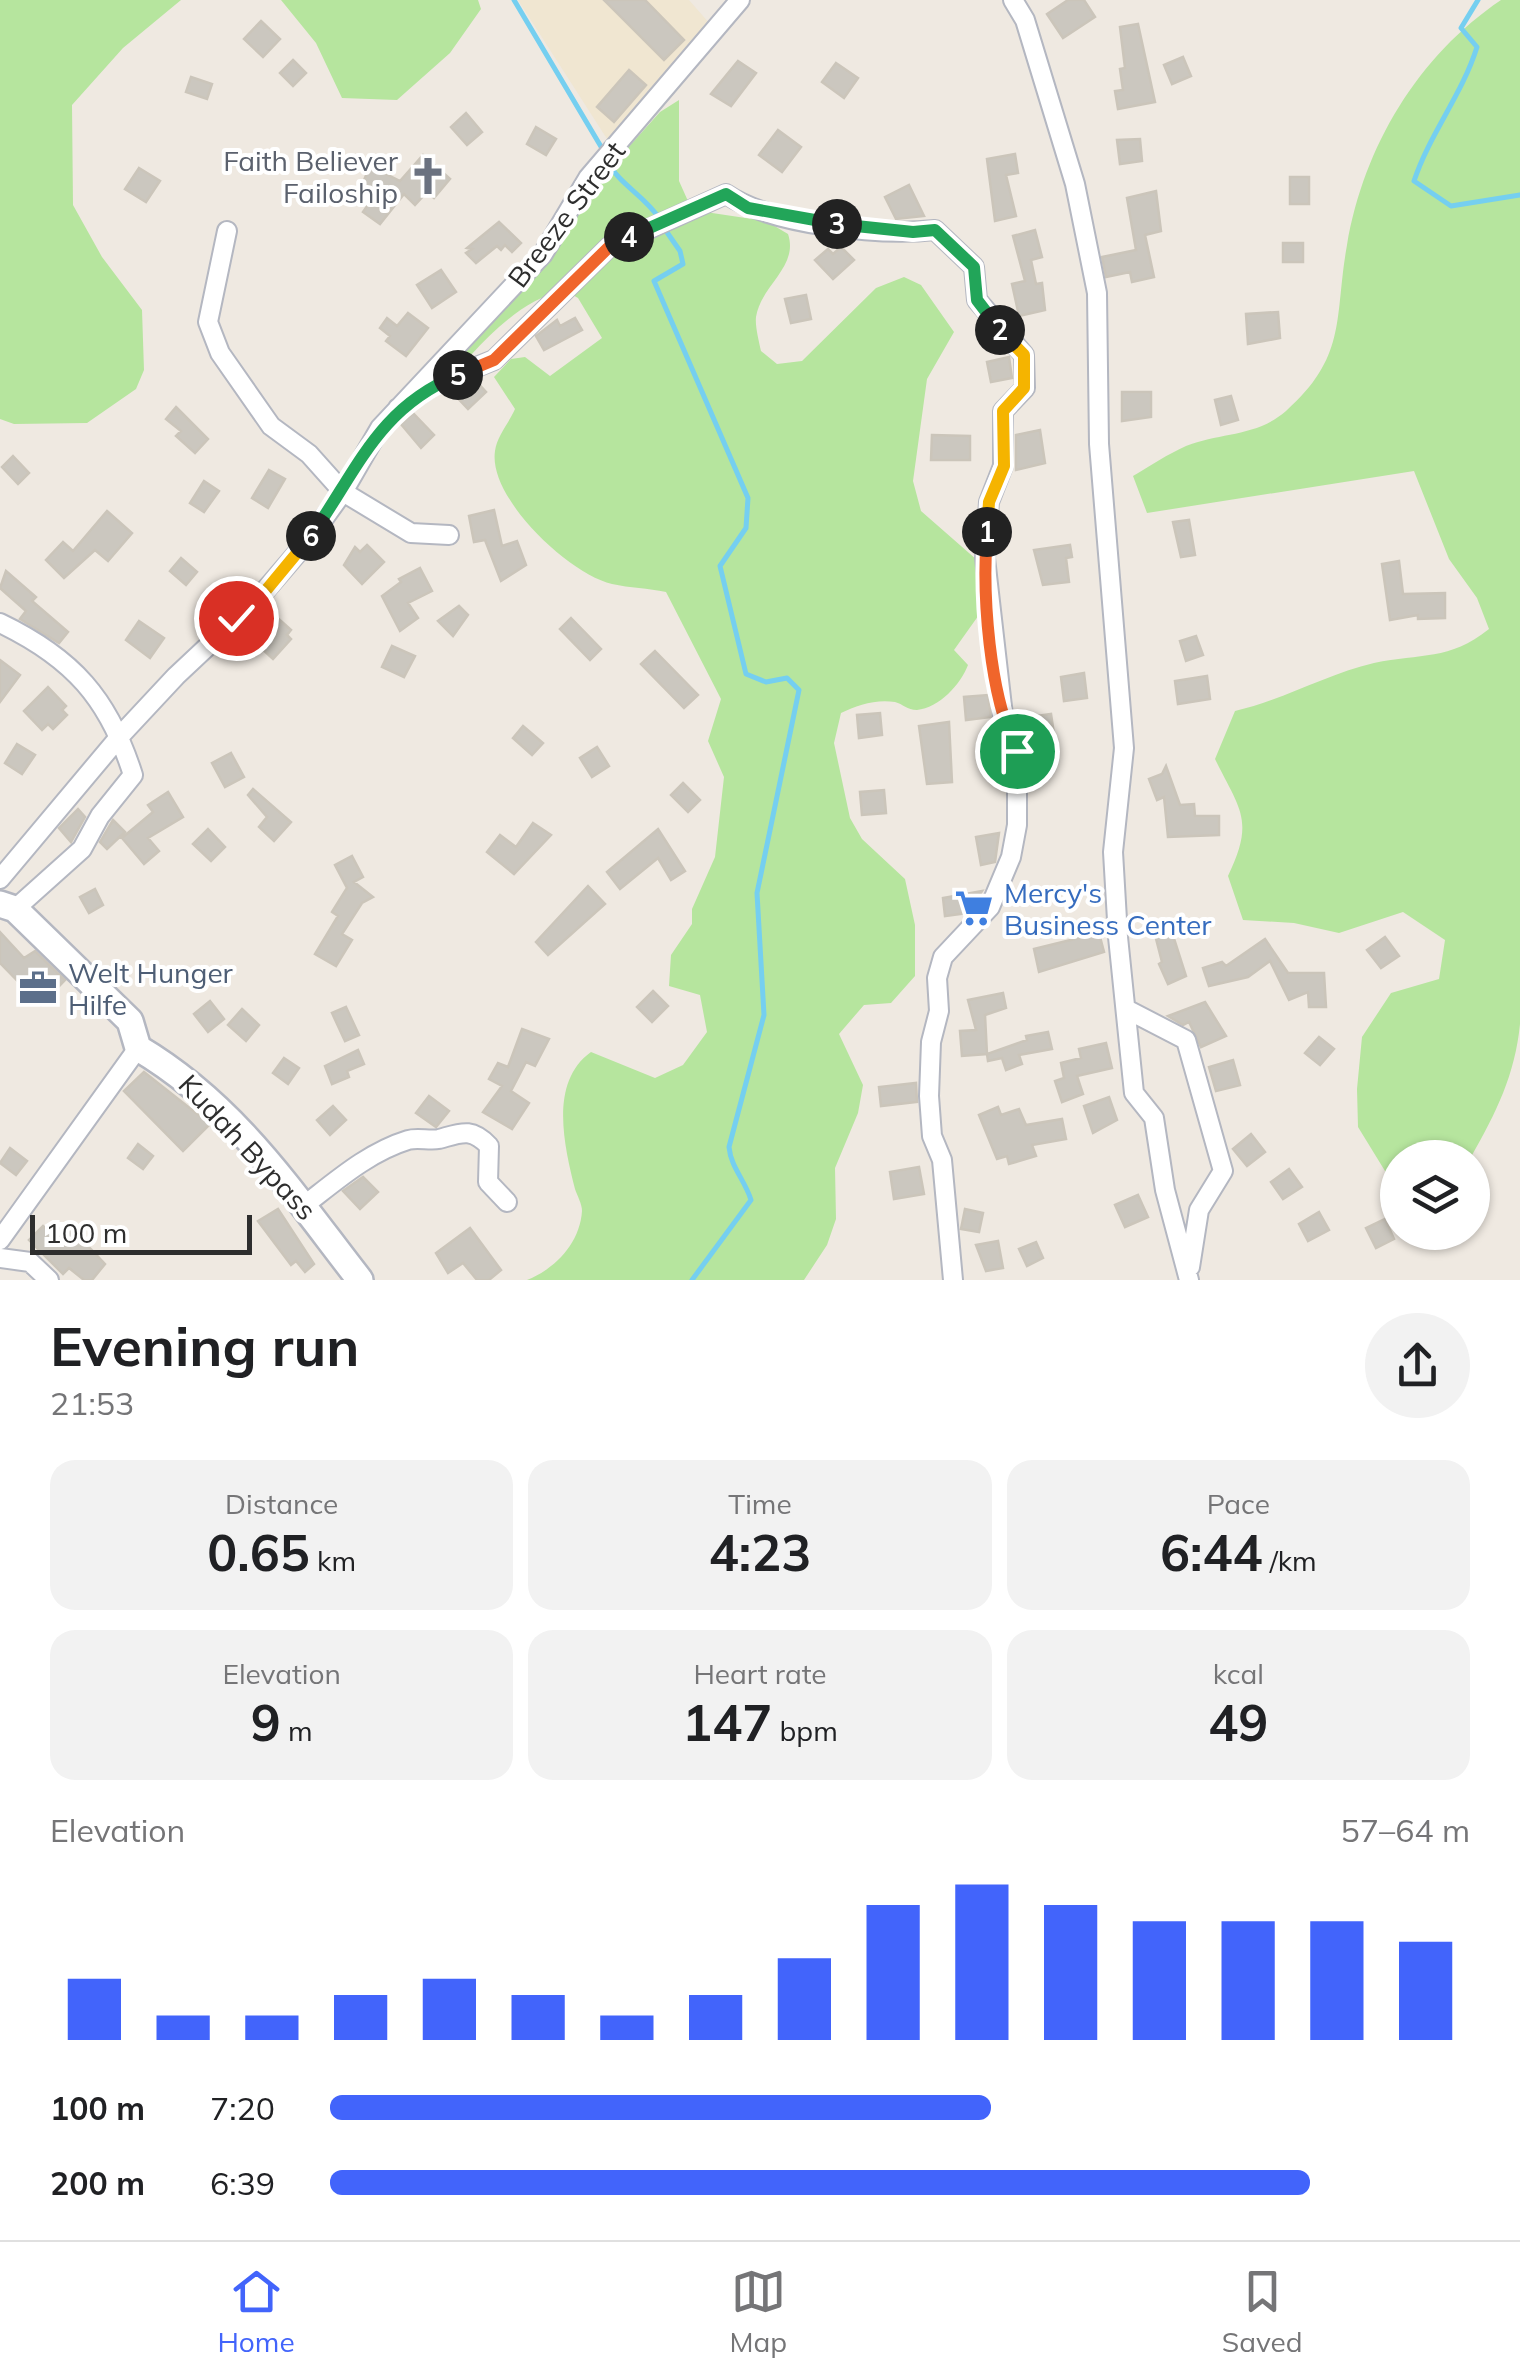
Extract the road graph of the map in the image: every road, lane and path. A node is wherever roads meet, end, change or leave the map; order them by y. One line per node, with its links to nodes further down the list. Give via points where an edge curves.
1 (740, 0): 4 (street, Breeze Street, via 588,178 544,254)
2 (1013, 0): 11 (street, via 1075,184 1096,293 1099,444 1124,748 1113,852)
3 (227, 231): 5 (street, via 208,322 220,352 271,426 309,454)
4 (398, 408): 5 (street, Breeze Street); 20 (street, via 494,360 609,247 726,194 748,208 822,222 935,230 974,267 977,300 1024,355 1024,388 1003,411 1004,466 989,502 985,558 1004,724 1017,751 1016,825 1011,858 990,907 944,957 937,978 929,1096)
5 (343, 492): 6 (street, via 411,532); 8 (street, Breeze Street, via 258,600)
6 (449, 535)
7 (0, 623): 8 (street, via 64,662 96,693)
8 (120, 736): 9 (street, Breeze Street); 10 (street, via 132,775 82,849)
9 (0, 879)
10 (8, 907): 12 (street, via 130,1021)
11 (1128, 1010): 17 (street, via 1134,1093 1154,1118); 17 (street, via 1186,1040 1218,1148 1222,1171 1198,1210)
12 (138, 1048): 14 (street, Kudah Bypass, via 186,1076); 15 (street)
13 (507, 1202): 14 (street, via 488,1182 489,1146 478,1134 457,1130 381,1152)
14 (306, 1204): 19 (street, Kudah Bypass)
15 (0, 1240)
16 (0, 1258): 18 (street, via 30,1262)
17 (1188, 1279)
18 (49, 1280)
19 (360, 1280)
20 (953, 1280)

